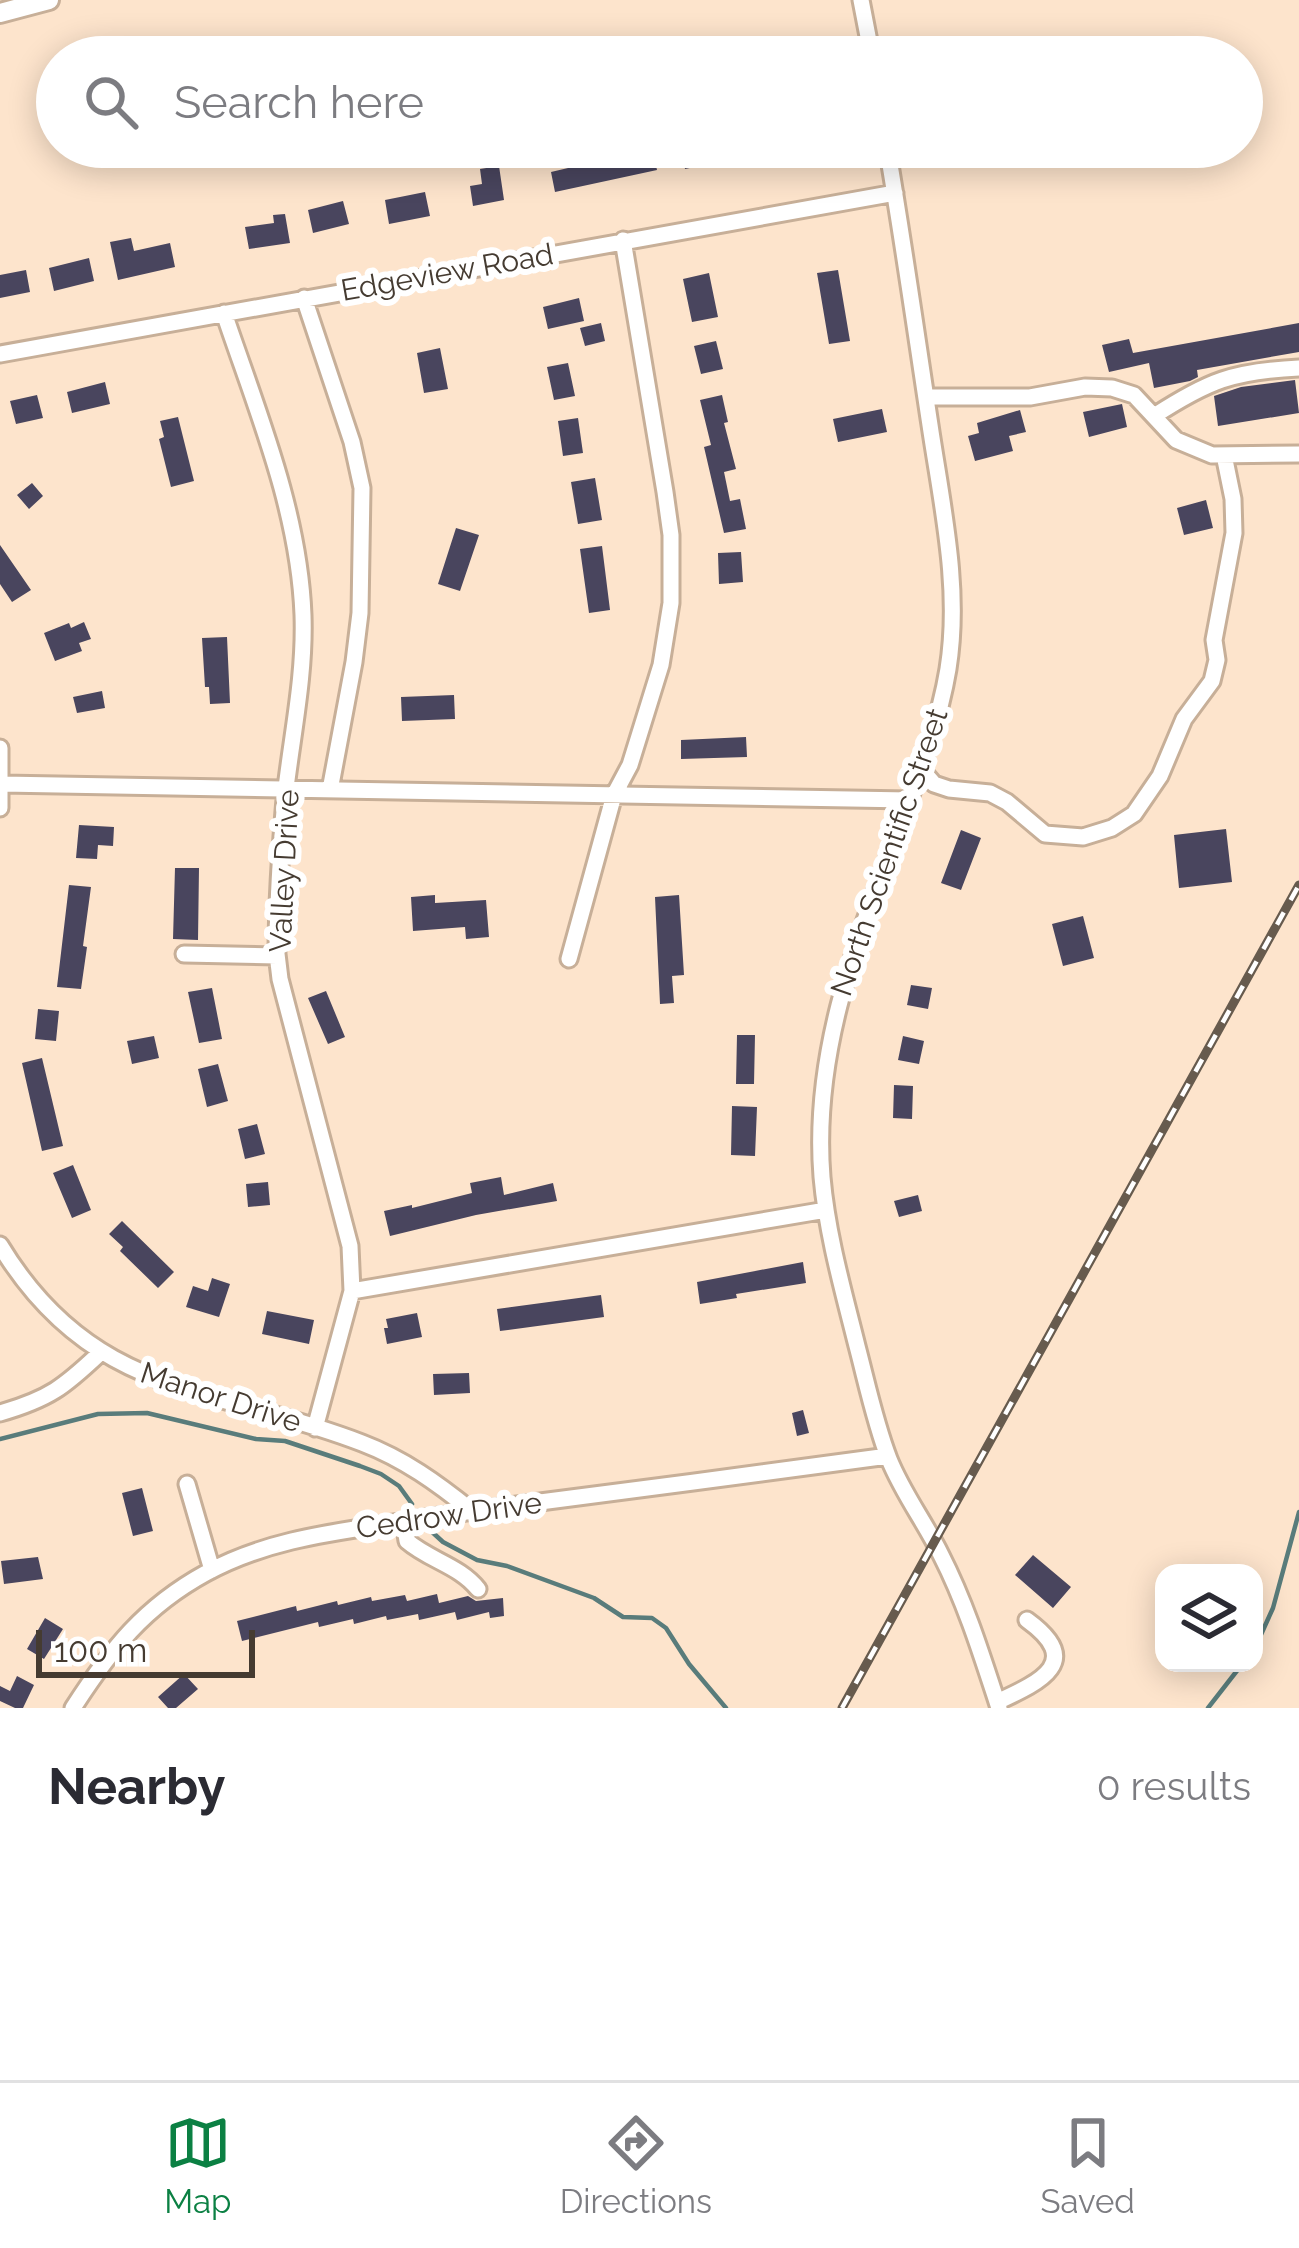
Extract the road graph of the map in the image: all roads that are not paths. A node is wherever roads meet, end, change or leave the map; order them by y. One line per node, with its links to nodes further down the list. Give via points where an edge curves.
1 (49, 0): 3 (main road)
2 (861, 0): 4 (street)
3 (0, 13)
4 (868, 36)
5 (891, 168): 6 (street, North Scientific Street)
6 (895, 193): 7 (street, Edgeview Road); 12 (street, North Scientific Street)
7 (623, 240): 8 (street, Edgeview Road); 21 (street, via 673,569 661,665)
8 (304, 298): 9 (street, Edgeview Road); 20 (street, Valley Drive, via 362,488 360,613)
9 (224, 313): 10 (street, Edgeview Road); 19 (street, Valley Drive, via 276,468 299,572 303,648)
10 (0, 354)
11 (1299, 368): 13 (street, via 1223,378)
12 (926, 397): 13 (street, via 1112,388 1134,395); 17 (street, North Scientific Street, via 953,604 947,670)
13 (1154, 416): 15 (street, via 1176,440)
14 (1299, 454): 15 (street)
15 (1224, 455): 17 (street, via 1234,533 1212,681 1134,814 1083,837 1045,834 1007,802 934,784)
16 (0, 748): 18 (street)
17 (921, 769): 22 (street, North Scientific Street)
18 (2, 784): 19 (street); 23 (street)
19 (286, 790): 20 (street); 25 (street, Valley Drive)
20 (330, 790): 21 (street)
21 (614, 795): 22 (street); 26 (street)
22 (909, 800): 27 (street, North Scientific Street, via 832,1028 821,1120)
23 (0, 808)
24 (184, 954): 25 (street)
25 (277, 956): 29 (street, Valley Drive, via 350,1246)
26 (569, 958)
27 (826, 1210): 29 (street); 33 (street, North Scientific Street)
28 (0, 1245): 30 (street, Manor Drive, via 51,1311)
29 (352, 1291): 32 (street, Valley Drive)
30 (100, 1353): 31 (street, via 48,1397); 32 (street, Manor Drive, via 182,1388)
31 (0, 1413)
32 (315, 1428): 35 (street, Manor Drive, via 412,1466)
33 (888, 1456): 35 (street, Cedrow Drive); 40 (street, North Scientific Street, via 964,1609)
34 (187, 1484): 37 (street)
35 (472, 1510): 36 (street, Cedrow Drive)
36 (404, 1521): 37 (street, Cedrow Drive, via 262,1548); 38 (street, via 407,1540)
37 (212, 1570): 41 (street, Cedrow Drive, via 137,1621)
38 (478, 1589)
39 (1027, 1620): 40 (street, via 1050,1640 1052,1668)
40 (998, 1705)
41 (74, 1708)

